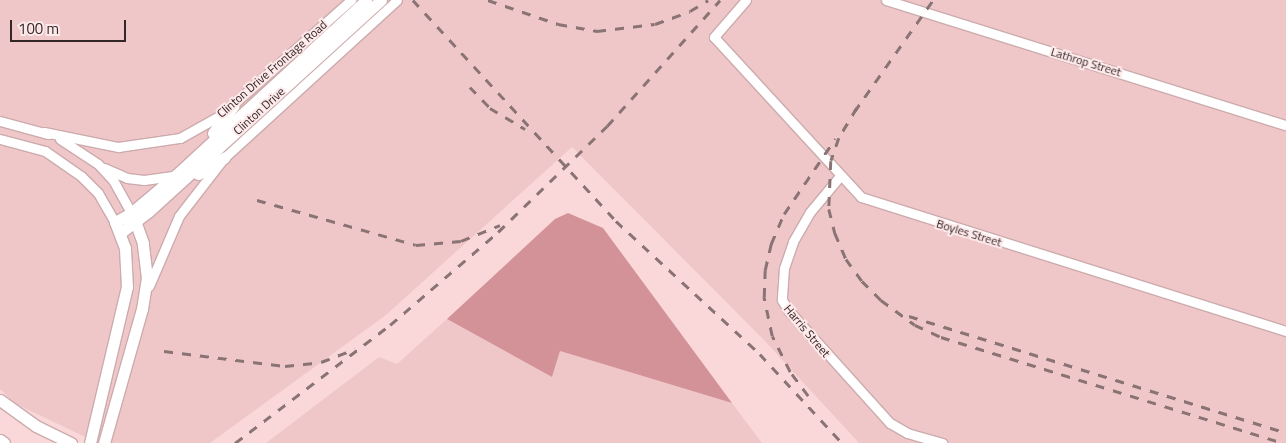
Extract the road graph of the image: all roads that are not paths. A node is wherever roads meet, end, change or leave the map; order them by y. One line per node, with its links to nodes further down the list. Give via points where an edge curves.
1 (351, 0): 8 (street, Clinton Drive Frontage Road)
2 (366, 0): 7 (main road, Clinton Drive)
3 (381, 0): 7 (main road, Clinton Drive)
4 (397, 0): 13 (street)
5 (746, 0): 17 (street, Boyles Street, via 714,37)
6 (886, 0): 10 (street, Lathrop Street)
7 (302, 65): 14 (main road, Clinton Drive); 18 (main road, Clinton Drive)
8 (233, 106): 11 (street, Clinton Drive Frontage Road, via 180,138 140,146 104,146); 14 (main road)
9 (0, 121): 11 (street)
10 (1286, 125)
11 (44, 132): 15 (street, via 65,141)
12 (0, 139): 20 (street, via 45,151 82,176 98,193)
13 (224, 158): 18 (main road); 22 (street, via 194,193 176,222 154,271)
14 (191, 160): 16 (main road, Clinton Drive)
15 (98, 164): 16 (street, via 112,173 136,179 160,180); 19 (street, via 113,180)
16 (176, 175): 19 (main road, Clinton Drive)
17 (840, 176): 25 (street, Boyles Street, via 856,193 874,203); 33 (street, Harris Street, via 810,212 793,242 784,268 782,300 789,312 890,423 907,433)
18 (173, 190): 19 (main road, Clinton Drive)
19 (134, 218): 20 (main road, Clinton Drive); 21 (main road, Clinton Drive); 22 (main road, via 146,260)
20 (115, 222): 21 (main road)
21 (120, 233): 23 (main road, via 127,268)
22 (142, 309): 24 (main road)
23 (121, 320): 24 (main road); 27 (main road)
24 (138, 324): 28 (main road)
25 (1286, 331)
26 (0, 400): 31 (main road, via 36,426)
27 (94, 428): 28 (main road); 32 (main road)
28 (105, 438)
29 (0, 440): 30 (main road)
30 (4, 443)
31 (71, 443)
32 (90, 443)
33 (943, 443)

